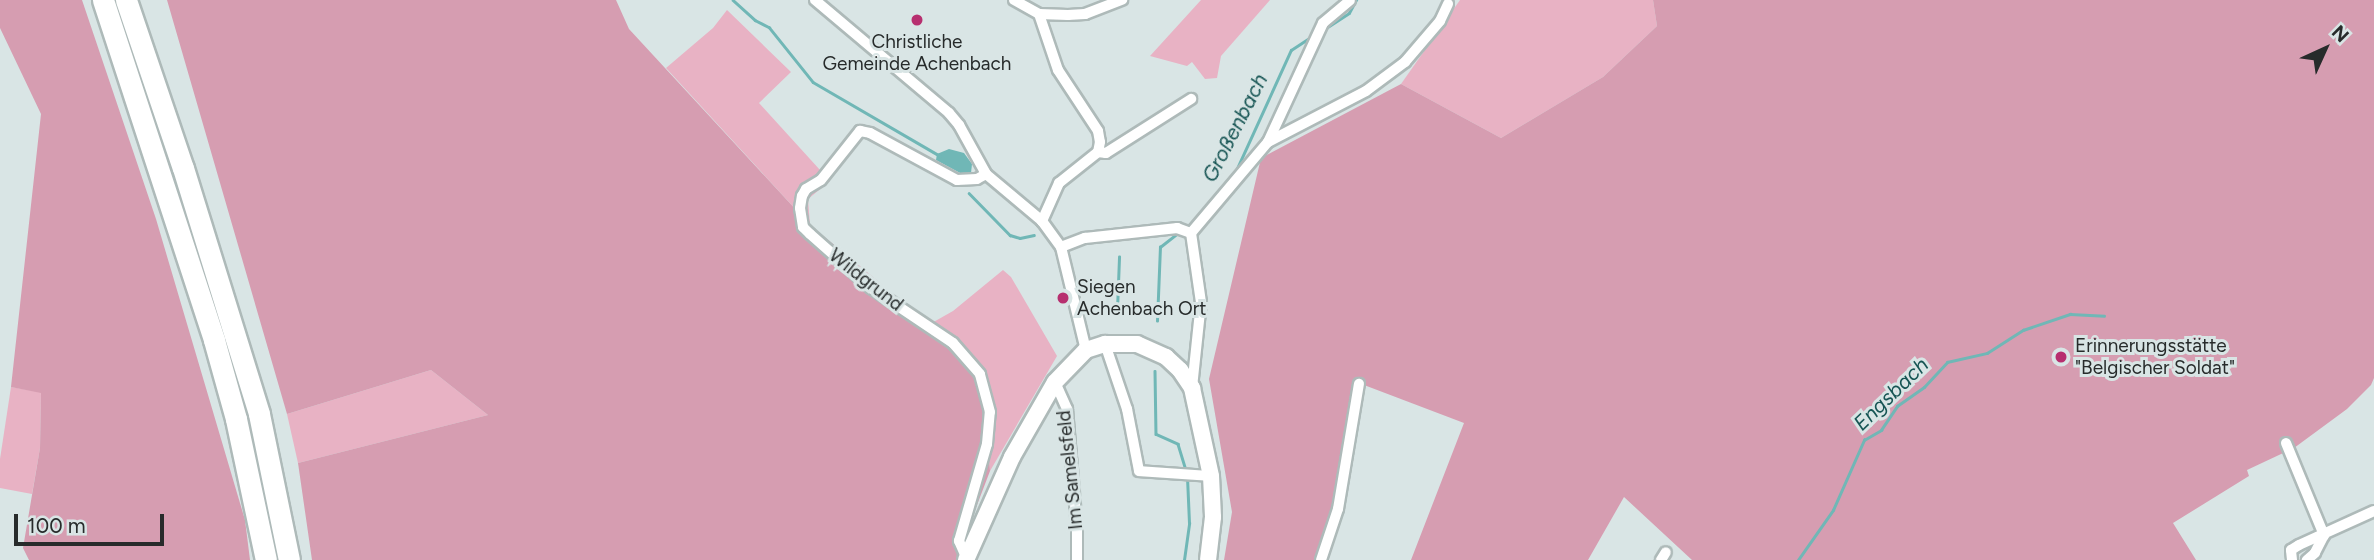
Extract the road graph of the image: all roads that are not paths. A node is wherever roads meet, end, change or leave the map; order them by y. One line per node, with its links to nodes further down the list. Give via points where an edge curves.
1 (103, 0): 26 (highway, via 214,340)
2 (126, 0): 27 (highway, via 259,414)
3 (815, 0): 12 (street, via 949,113)
4 (1014, 0): 8 (street)
5 (1122, 0): 8 (street, via 1085,14)
6 (1350, 0): 10 (street, via 1323,23)
7 (1448, 4): 10 (street, via 1440,21 1405,62 1366,91)
8 (1039, 14): 11 (street, via 1058,70 1098,131)
9 (1191, 99): 11 (street, via 1106,153)
10 (1268, 142): 14 (street)
11 (1098, 152): 13 (street, via 1059,183)
12 (986, 174): 13 (street); 25 (street, Wildgrund, via 957,180 860,131 821,180 806,189 800,208 803,227 817,241 872,288 953,343 980,374 990,412 988,444 959,541)
13 (1042, 220): 15 (street)
14 (1191, 233): 15 (street, via 1177,228 1085,238); 20 (street, via 1201,302)
15 (1061, 247): 17 (street)
16 (1105, 344): 17 (main road); 20 (main road, via 1152,349 1180,370); 22 (street, via 1127,410 1139,471)
17 (1086, 350): 18 (main road)
18 (1055, 382): 25 (main road, via 1012,457); 28 (street, Im Samelsfeld, via 1067,409)
19 (1359, 384): 30 (street, via 1338,509)
20 (1192, 388): 22 (main road)
21 (2286, 443): 24 (street)
22 (1211, 476): 29 (main road)
23 (2374, 511): 24 (street)
24 (2324, 535): 31 (street, via 2291,550); 32 (street)
25 (967, 559)
26 (266, 560)
27 (289, 560)
28 (1077, 560)
29 (1208, 560)
30 (1321, 560)
31 (2292, 560)
32 (2307, 560)

